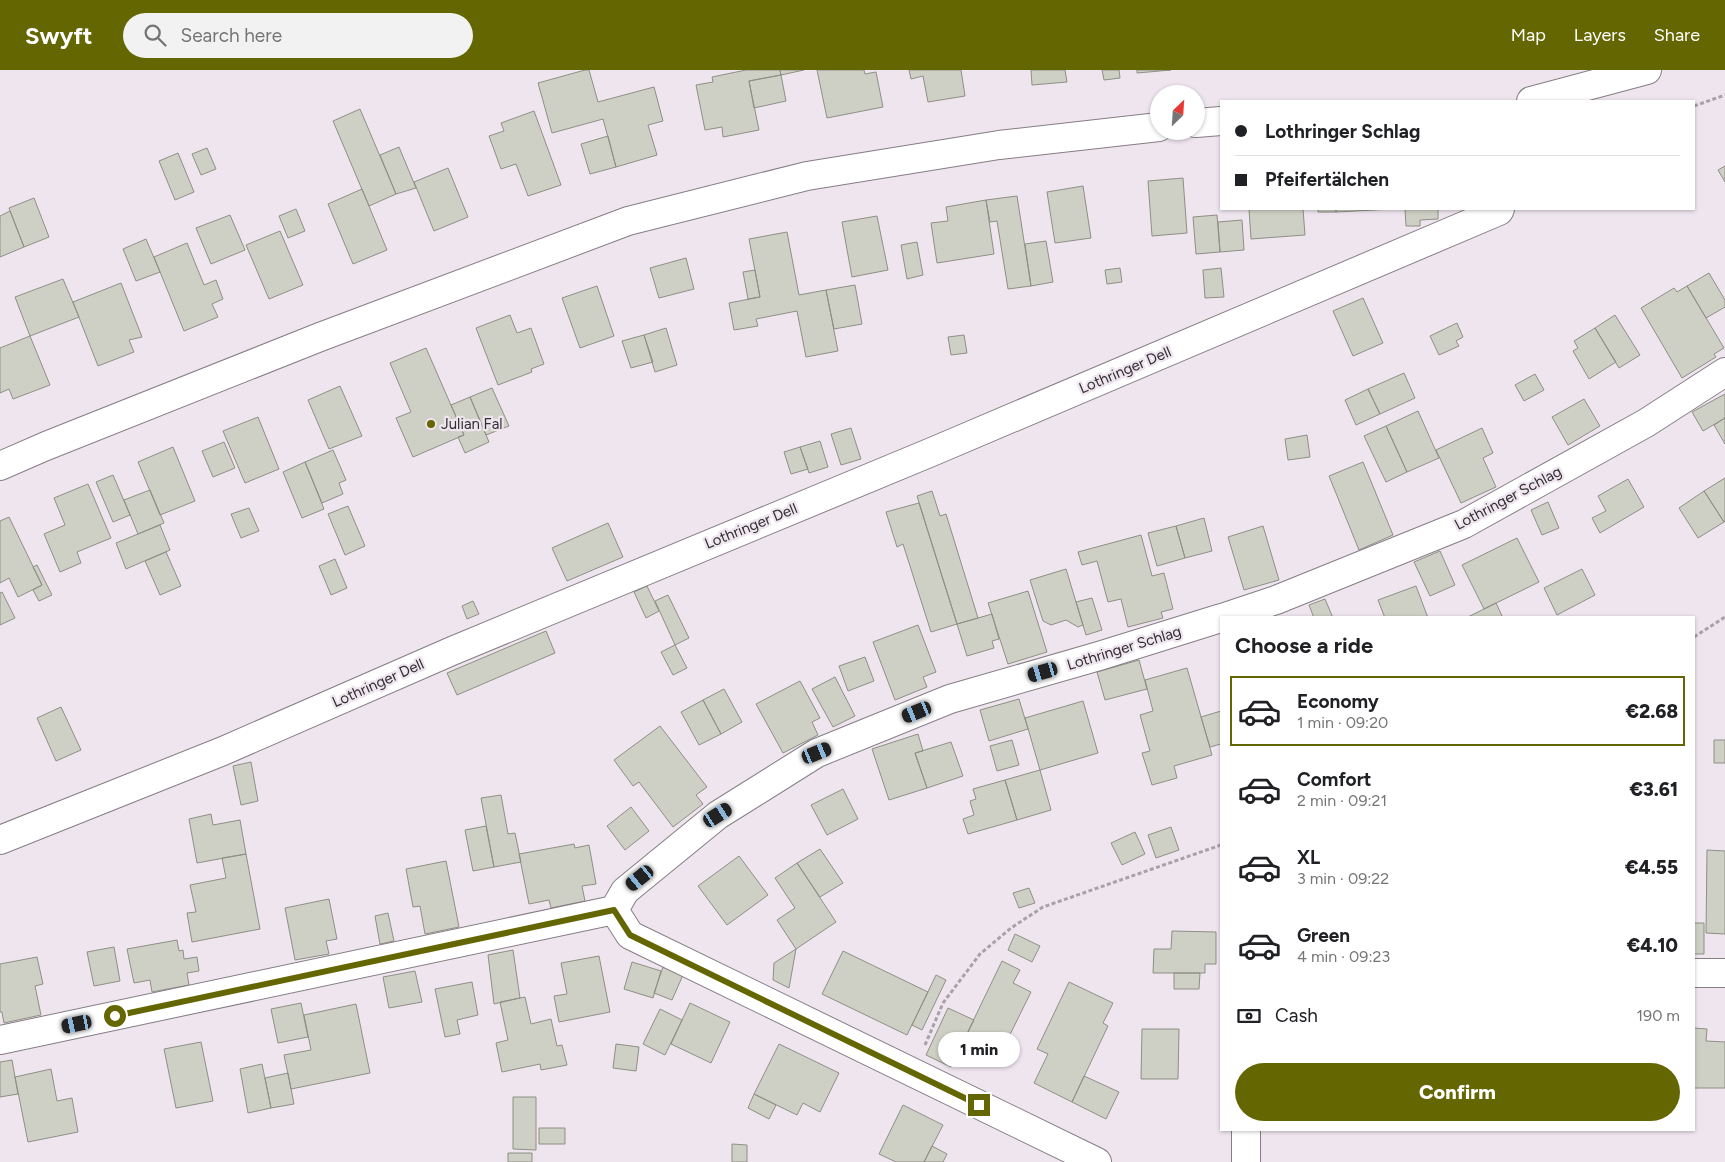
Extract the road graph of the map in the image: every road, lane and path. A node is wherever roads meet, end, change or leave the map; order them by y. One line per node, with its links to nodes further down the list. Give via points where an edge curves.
1 (1648, 70): 3 (street)
2 (1725, 95): 4 (path)
3 (1535, 100)
4 (1695, 106)
5 (1220, 121): 6 (street)
6 (1205, 122)
7 (1150, 128): 10 (street, via 999,145 807,176 628,221 320,337)
8 (1500, 210): 15 (street, Lothringer Dell, via 934,451 452,651 223,751)
9 (1725, 372): 11 (street, Lothringer Schlag, via 1646,423 1464,524 1276,600)
10 (0, 466)
11 (1228, 616)
12 (1725, 617): 14 (path)
13 (1220, 619): 17 (street, Lothringer Schlag, via 950,699 817,753 718,815 625,891)
14 (1695, 636)
15 (0, 840)
16 (1220, 845): 20 (path, via 1043,907 980,954 943,1003)
17 (614, 910): 21 (street); 23 (street, via 630,935)
18 (1695, 973): 19 (street)
19 (1725, 973)
20 (929, 1034)
21 (0, 1040)
22 (1246, 1131): 24 (street)
23 (1097, 1162)
24 (1246, 1162)

